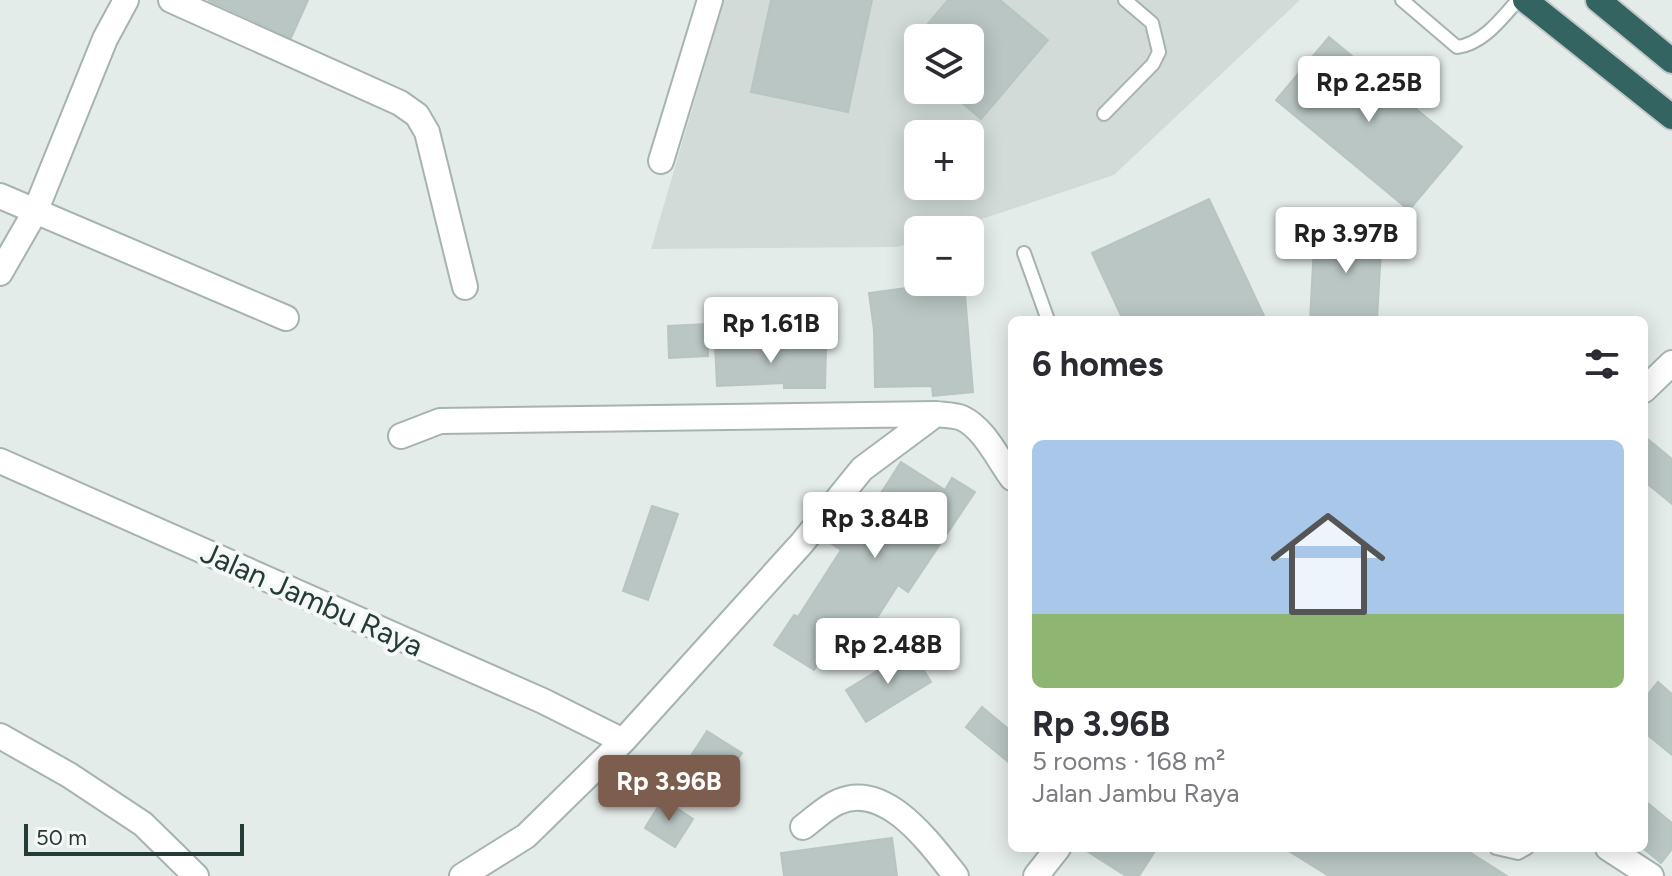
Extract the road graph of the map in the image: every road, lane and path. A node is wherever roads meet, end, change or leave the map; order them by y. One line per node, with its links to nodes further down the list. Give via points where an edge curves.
1 (126, 0): 14 (street)
2 (171, 0): 17 (street, via 417,115 427,132)
3 (710, 0): 12 (street)
4 (1125, 0): 10 (lane, via 1152,23 1159,52)
5 (1402, 0): 6 (lane, via 1457,47 1467,46 1496,25)
6 (1518, 0)
7 (1525, 0): 11 (highway)
8 (1598, 0): 9 (highway)
9 (1672, 61)
10 (1104, 114)
11 (1672, 117)
12 (661, 161)
13 (0, 196): 14 (street)
14 (35, 212): 16 (street); 19 (street)
15 (1024, 253): 18 (lane)
16 (0, 273)
17 (465, 287)
18 (1047, 316)
19 (286, 318)
20 (1672, 363): 21 (street)
21 (1648, 386)
22 (936, 414): 23 (street, via 440,421); 25 (street, via 962,417); 27 (street, via 862,469)
23 (401, 436)
24 (0, 461): 27 (street, Jalan Jambu Raya)
25 (1008, 471)
26 (0, 736): 31 (street, via 143,824)
27 (623, 741): 32 (street, via 526,836)
28 (803, 827): 33 (street, via 840,801 877,800 927,840)
29 (1055, 852): 34 (street)
30 (1614, 852): 35 (street)
31 (196, 876)
32 (462, 876)
33 (956, 876)
34 (1036, 876)
35 (1651, 876)

